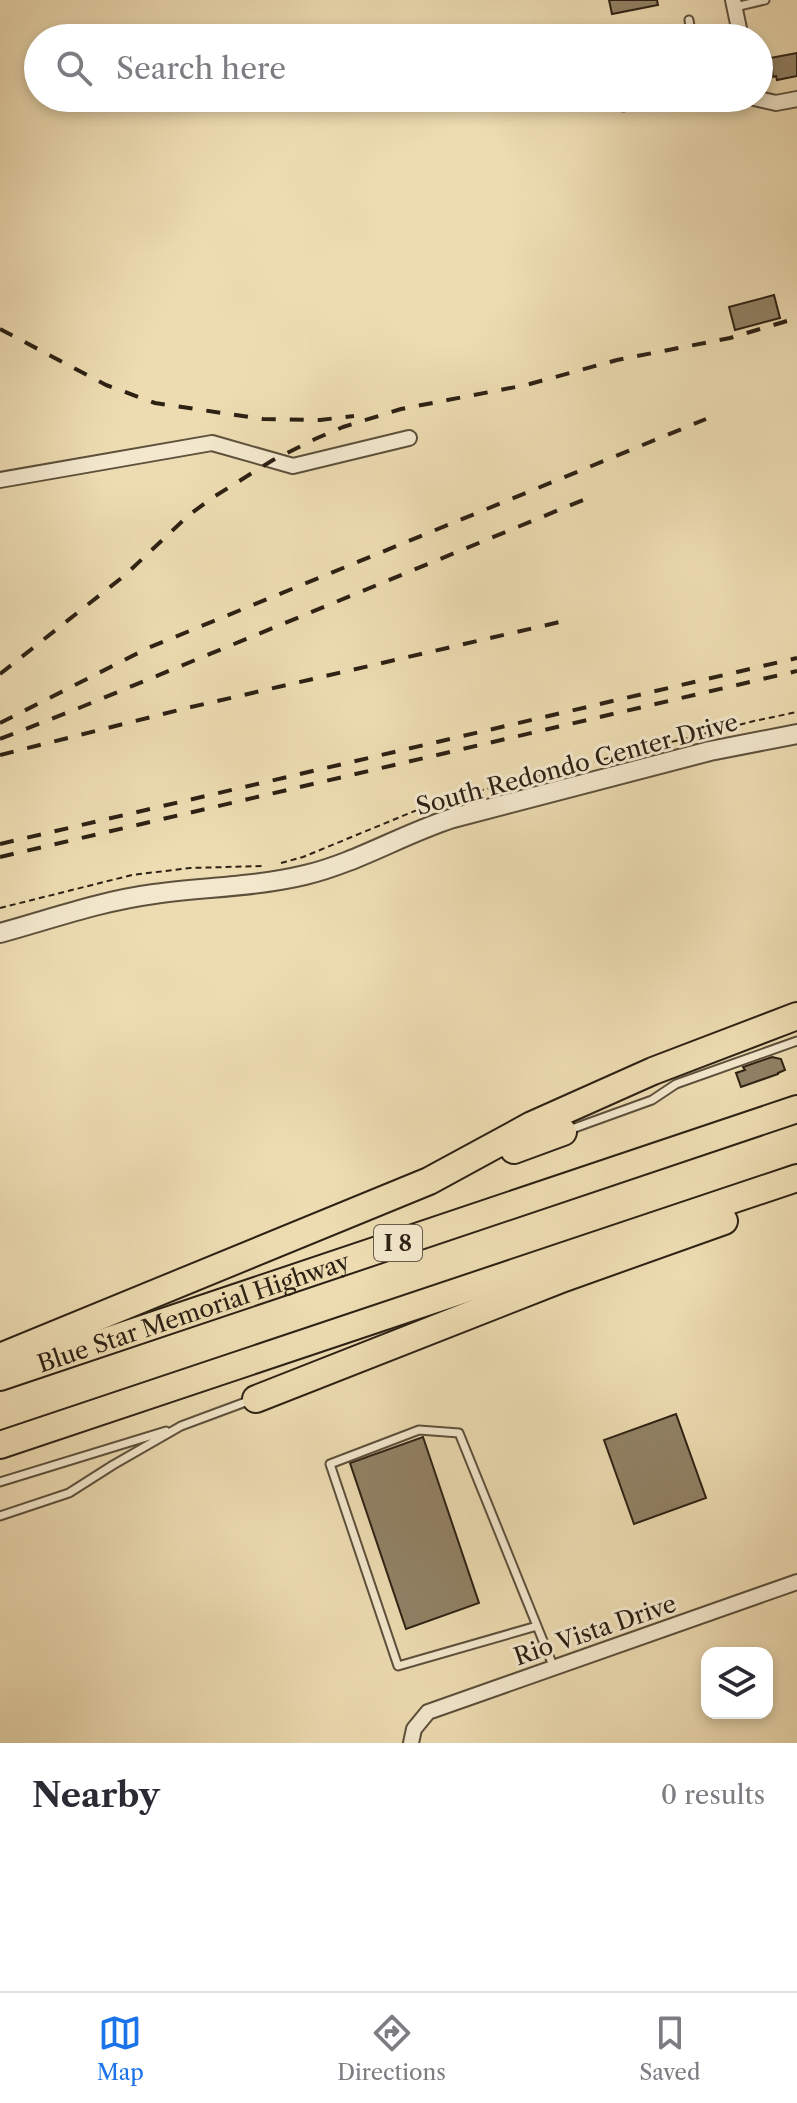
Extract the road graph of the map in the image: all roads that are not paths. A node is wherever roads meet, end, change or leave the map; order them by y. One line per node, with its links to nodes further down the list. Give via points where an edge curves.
1 (765, 0): 2 (lane)
2 (734, 3): 5 (street)
3 (689, 20): 4 (lane)
4 (690, 24)
5 (738, 24)
6 (797, 99): 7 (street)
7 (773, 102)
8 (409, 438): 9 (street, via 293,466 212,443)
9 (0, 480)
10 (797, 734): 11 (street, South Redondo Center Drive, via 710,751 453,818 308,875 119,900)
11 (0, 933)
12 (797, 1016): 17 (highway, via 532,1125)
13 (797, 1041): 15 (lane)
14 (797, 1109): 20 (highway, Blue Star Memorial Highway / I 8)
15 (563, 1132): 17 (highway)
16 (797, 1178): 23 (highway)
17 (429, 1181): 19 (highway)
18 (797, 1194): 21 (highway, via 564,1278)
19 (0, 1357)
20 (0, 1377)
21 (256, 1399): 22 (lane)
22 (181, 1426): 24 (lane); 25 (lane, via 69,1493)
23 (0, 1445)
24 (0, 1482)
25 (0, 1516)
26 (797, 1582): 28 (street, Rio Vista Drive)
27 (537, 1626): 27 (lane, via 459,1433 419,1430 330,1464 398,1666); 28 (lane)
28 (554, 1668): 29 (street, Rio Vista Drive, via 428,1712)
29 (412, 1736)

